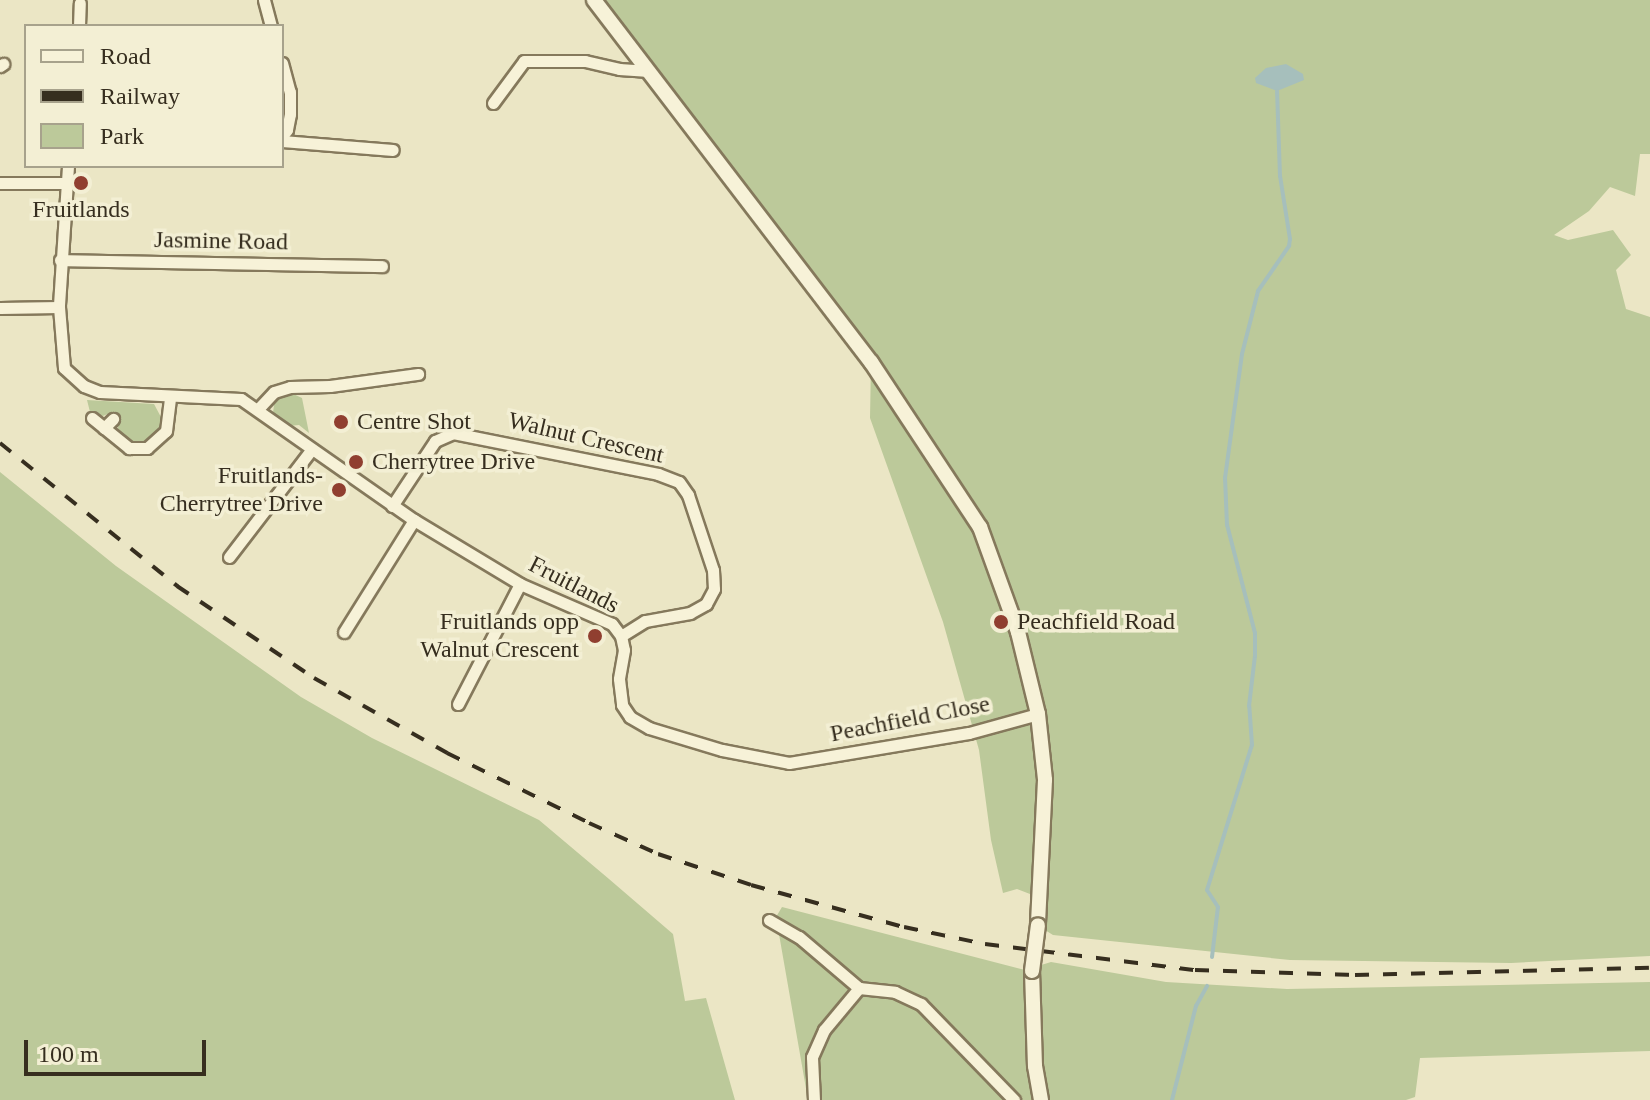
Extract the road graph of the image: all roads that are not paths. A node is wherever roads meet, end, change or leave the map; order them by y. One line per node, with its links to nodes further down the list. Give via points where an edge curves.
1 (264, 0): 5 (street)
2 (594, 0): 7 (street)
3 (80, 3): 4 (street)
4 (79, 24)
5 (270, 24)
6 (284, 70): 9 (street, via 290,114)
7 (649, 71): 8 (street, via 585,61 524,61); 31 (street, via 871,362 980,527 1018,632)
8 (493, 103)
9 (284, 135)
10 (284, 138): 11 (street)
11 (393, 150)
12 (68, 168): 14 (street, Fruitlands)
13 (0, 183): 14 (street)
14 (67, 183): 15 (street, Fruitlands)
15 (60, 260): 16 (street, Jasmine Road); 17 (street, Fruitlands)
16 (382, 266)
17 (59, 307): 18 (street); 20 (street, Fruitlands, via 64,368 84,386 100,392)
18 (0, 308)
19 (418, 374): 21 (street, via 290,387 274,392)
20 (170, 396): 21 (street, Fruitlands, via 241,399); 22 (street, via 166,431 147,448 129,448 108,424)
21 (258, 409): 23 (street, Fruitlands)
22 (92, 418)
23 (312, 449): 24 (street, Fruitlands); 26 (street)
24 (392, 506): 25 (street, Fruitlands); 29 (street, Walnut Crescent, via 435,441 453,433 679,482 693,508 714,589 706,604 690,613 645,621)
25 (414, 520): 27 (street, Fruitlands); 28 (street)
26 (229, 557)
27 (520, 584): 29 (street, Fruitlands, via 612,624); 30 (street)
28 (344, 632)
29 (621, 636): 32 (street, Fruitlands, via 619,679 622,705 630,717 722,750)
30 (458, 704)
31 (1038, 714): 32 (street, Peachfield Close, via 969,733); 37 (street, bridge, via 1045,780 1032,971)
32 (789, 763)
33 (769, 920): 34 (street, via 799,937)
34 (859, 988): 35 (street, via 824,1030 812,1057); 36 (street, via 895,992 921,1004)
35 (814, 1100)
36 (1014, 1100)
37 (1041, 1100)

